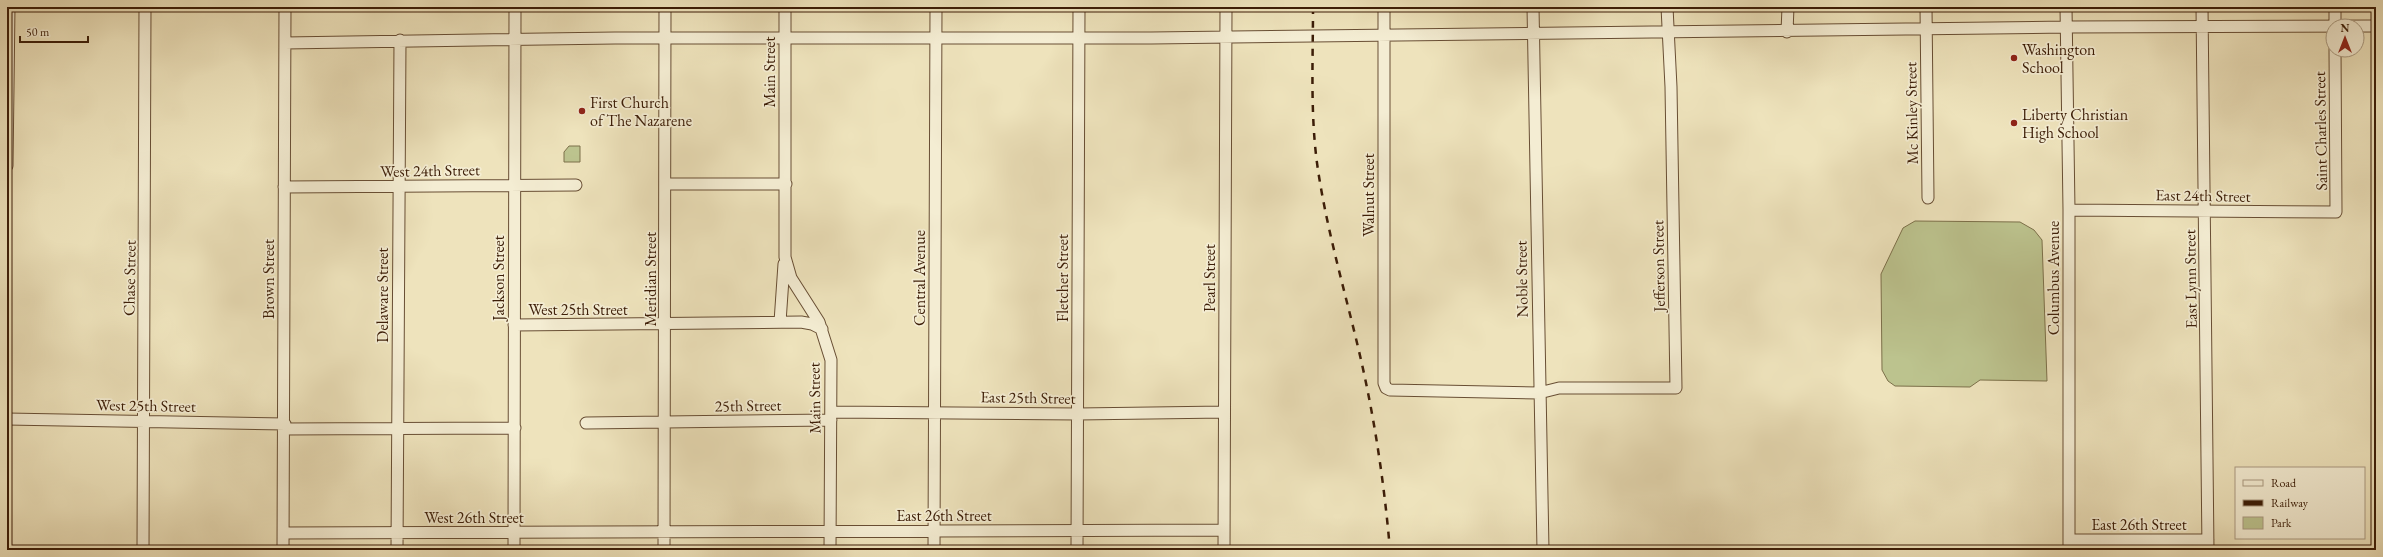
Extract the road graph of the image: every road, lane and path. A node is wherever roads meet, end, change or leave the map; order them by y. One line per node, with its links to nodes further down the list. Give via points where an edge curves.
1 (9, 7): 38 (street)
2 (145, 7): 60 (street, Chase Street)
3 (285, 7): 36 (street, Brown Street)
4 (515, 7): 35 (street, Jackson Street)
5 (666, 7): 29 (street, Meridian Street)
6 (785, 7): 30 (street, Main Street)
7 (936, 7): 32 (street, Central Avenue)
8 (1080, 7): 33 (street, Fletcher Street)
9 (1226, 7): 31 (street, Pearl Street)
10 (1384, 7): 28 (street, Walnut Street)
11 (1533, 7): 27 (street, Noble Street)
12 (1667, 7): 25 (street, Jefferson Street)
13 (1788, 7): 26 (street)
14 (1926, 7): 24 (street, Mc Kinley Street)
15 (2066, 7): 22 (street, Columbus Avenue)
16 (2202, 7): 23 (street, East Lynn Street)
17 (2334, 7): 18 (street)
18 (2335, 18)
19 (2325, 26): 23 (street)
20 (2365, 26): 21 (street)
21 (2376, 26)
22 (2066, 27): 23 (street); 24 (street); 46 (street, Columbus Avenue)
23 (2203, 27): 47 (street, East Lynn Street)
24 (1926, 29): 26 (street); 45 (street, Mc Kinley Street)
25 (1667, 32): 26 (street); 27 (street); 54 (street, Jefferson Street, via 1671,88 1676,388 1559,388)
26 (1788, 32)
27 (1533, 34): 28 (street); 54 (street, Noble Street)
28 (1384, 35): 31 (street); 54 (street, Walnut Street, via 1384,383 1390,390)
29 (666, 38): 30 (street); 35 (street); 39 (street, Meridian Street)
30 (785, 38): 32 (street); 40 (street, Main Street)
31 (1226, 38): 33 (street); 56 (street, Pearl Street)
32 (936, 39): 33 (street); 55 (street, Central Avenue)
33 (1079, 39): 57 (street, Fletcher Street)
34 (400, 40): 35 (street); 36 (street); 43 (street, Delaware Street)
35 (515, 40): 41 (street, Jackson Street)
36 (285, 43): 44 (street, Brown Street)
37 (2335, 58): 48 (street, Saint Charles Street)
38 (7, 166)
39 (666, 184): 40 (street); 51 (street, Meridian Street)
40 (786, 184): 49 (street, Main Street)
41 (514, 185): 42 (street, West 24th Street); 43 (street, West 24th Street); 52 (street, Jackson Street)
42 (576, 185)
43 (399, 186): 44 (street, West 24th Street); 65 (street, Delaware Street)
44 (284, 187): 63 (street, Brown Street)
45 (1928, 198)
46 (2069, 210): 47 (street, East 24th Street); 74 (street, Columbus Avenue)
47 (2205, 210): 48 (street, East 24th Street); 75 (street, East Lynn Street)
48 (2336, 212)
49 (785, 257): 50 (street, Main Street); 53 (street, Main Street, via 791,278)
50 (780, 322): 51 (street); 53 (street, via 806,323)
51 (666, 324): 52 (street, West 25th Street); 61 (street, Meridian Street)
52 (514, 325): 64 (street, Jackson Street)
53 (822, 329): 58 (street, Main Street, via 831,360)
54 (1539, 393): 85 (street, Noble Street)
55 (935, 412): 57 (street, East 25th Street); 58 (street, East 25th Street); 68 (street, Central Avenue)
56 (1224, 412): 57 (street, East 25th Street); 66 (street, Pearl Street)
57 (1078, 414): 69 (street, Fletcher Street)
58 (831, 416): 61 (street, 25th Street); 67 (street, Main Street)
59 (7, 419): 60 (street, West 25th Street)
60 (143, 421): 63 (street, West 25th Street); 76 (street, Chase Street)
61 (665, 422): 62 (street); 71 (street, Meridian Street)
62 (586, 423)
63 (284, 427): 65 (street, West 25th Street); 72 (street, Brown Street)
64 (515, 428): 65 (street, West 25th Street); 70 (street, Jackson Street)
65 (398, 429): 73 (street, Delaware Street)
66 (1224, 530): 69 (street, East 26th Street); 84 (street, Pearl Street)
67 (830, 531): 68 (street, East 26th Street); 71 (street, East 26th Street); 81 (street, Main Street)
68 (934, 531): 69 (street, East 26th Street); 82 (street, Central Avenue)
69 (1077, 531): 83 (street, Fletcher Street)
70 (514, 532): 71 (street, West 26th Street); 73 (street, West 26th Street); 79 (street, Jackson Street)
71 (664, 532): 80 (street, Meridian Street)
72 (283, 533): 73 (street, West 26th Street); 77 (street, Brown Street)
73 (397, 533): 78 (street, Delaware Street)
74 (2069, 545): 75 (street, East 26th Street)
75 (2208, 545)
76 (143, 550)
77 (283, 550)
78 (397, 550)
79 (514, 550)
80 (664, 550)
81 (830, 550)
82 (934, 550)
83 (1077, 550)
84 (1224, 550)
85 (1543, 550)

